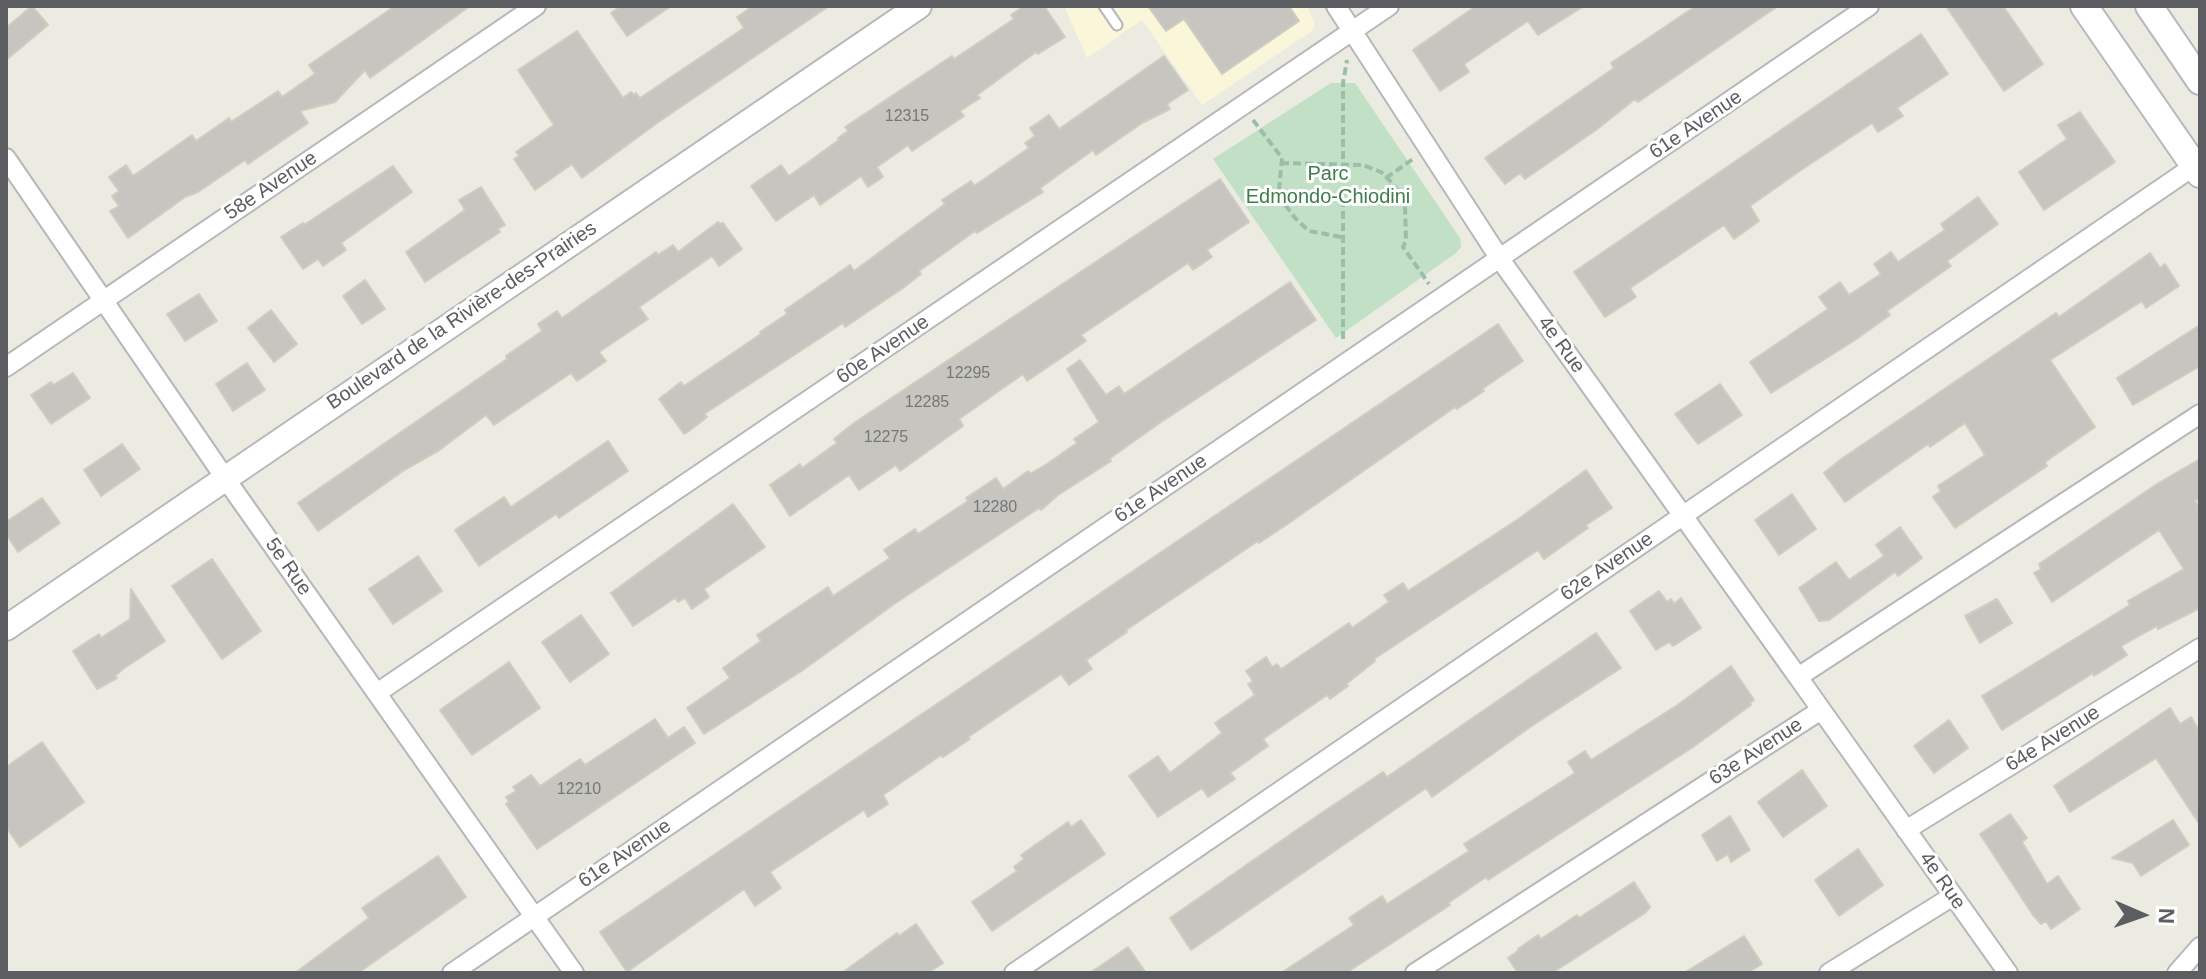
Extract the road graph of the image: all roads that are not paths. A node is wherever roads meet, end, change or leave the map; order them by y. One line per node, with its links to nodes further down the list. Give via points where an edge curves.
1 (536, 6): 15 (street, 58e Avenue)
2 (919, 6): 18 (street, Boulevard de la Rivière-des-Prairies)
3 (1104, 6): 9 (lane)
4 (1336, 6): 10 (street, 4e Rue)
5 (1389, 6): 10 (street, 60e Avenue)
6 (1869, 6): 14 (street, 61e Avenue)
7 (2084, 6): 13 (main road)
8 (2149, 6): 11 (main road)
9 (1117, 25)
10 (1353, 31): 14 (street, 4e Rue); 23 (street, 60e Avenue)
11 (2200, 81)
12 (6, 158): 15 (street, 5e Rue)
13 (2198, 167): 19 (street, 62e Avenue)
14 (1500, 259): 19 (street, 4e Rue); 27 (street, 61e Avenue)
15 (105, 300): 16 (street, 58e Avenue); 18 (street, 5e Rue)
16 (6, 367)
17 (2200, 414): 22 (street)
18 (225, 478): 20 (street, Boulevard de la Rivière-des-Prairies); 23 (street, 5e Rue)
19 (1683, 515): 22 (street, 4e Rue); 31 (street, 62e Avenue)
20 (6, 628)
21 (2200, 648): 25 (street, 64e Avenue)
22 (1798, 677): 24 (street, 63e Avenue)
23 (377, 693): 27 (street, 5e Rue)
24 (1821, 710): 25 (street, 4e Rue); 32 (street, 63e Avenue)
25 (1906, 830): 26 (street, 4e Rue)
26 (1953, 896): 33 (street); 34 (street, 4e Rue)
27 (534, 916): 29 (street, 61e Avenue); 30 (street, 5e Rue)
28 (2200, 947): 35 (street)
29 (452, 973)
30 (574, 973)
31 (1014, 973)
32 (1415, 973)
33 (1829, 973)
34 (2008, 973)
35 (2177, 973)

